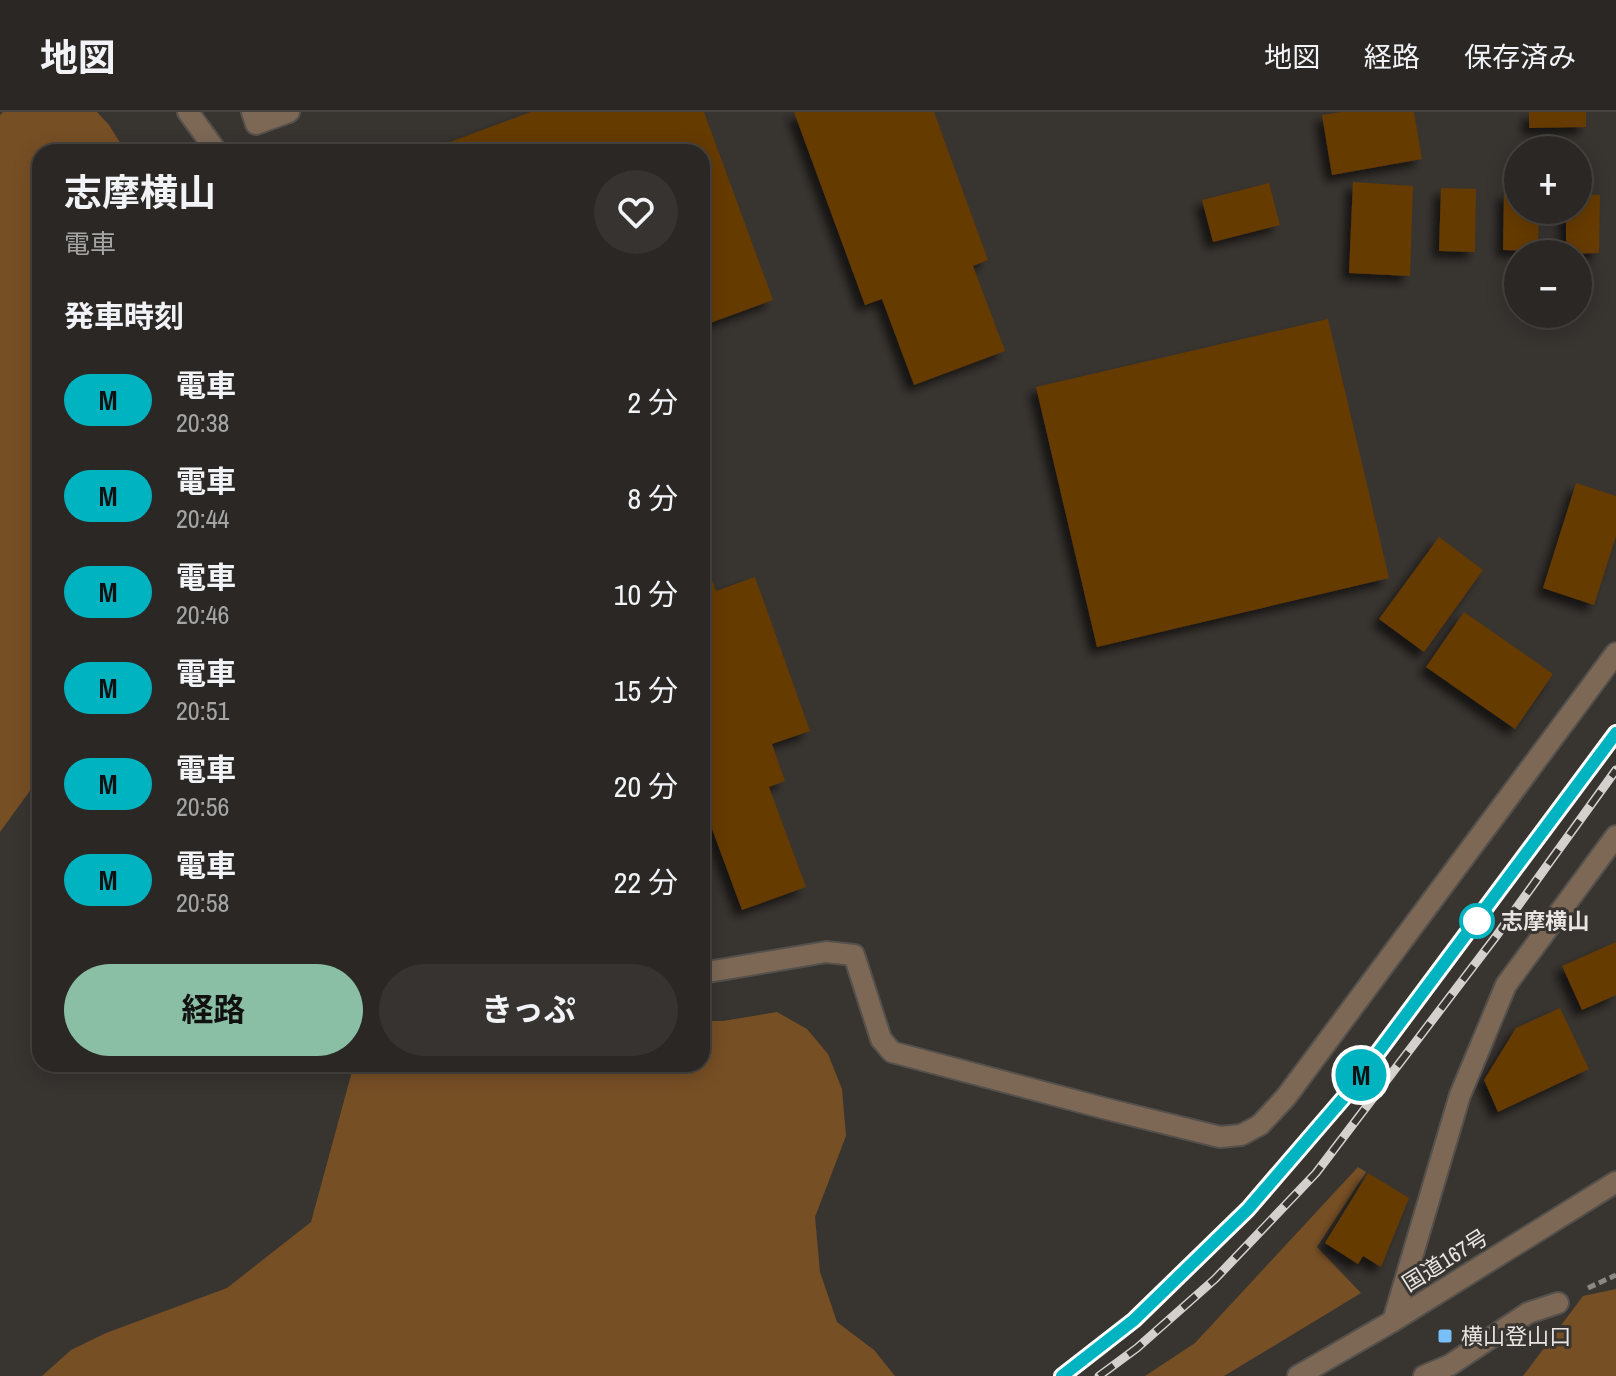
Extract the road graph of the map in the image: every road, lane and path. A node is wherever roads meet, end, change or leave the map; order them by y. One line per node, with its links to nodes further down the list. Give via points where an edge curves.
1 (188, 112): 4 (street)
2 (252, 112): 3 (street, via 256,124)
3 (289, 112)
4 (211, 144)
5 (1616, 653): 7 (street, via 1286,1097 1260,1125 1241,1135 1220,1137 892,1052 881,1039 854,955 826,952)
6 (1616, 836): 10 (street, via 1506,985 1460,1095)
7 (710, 972)
8 (1616, 1182): 10 (street, 国道167号)
9 (1558, 1303): 12 (street, via 1528,1313 1450,1365)
10 (1393, 1321): 11 (street, 国道167号)
11 (1298, 1376)
12 (1424, 1376)

